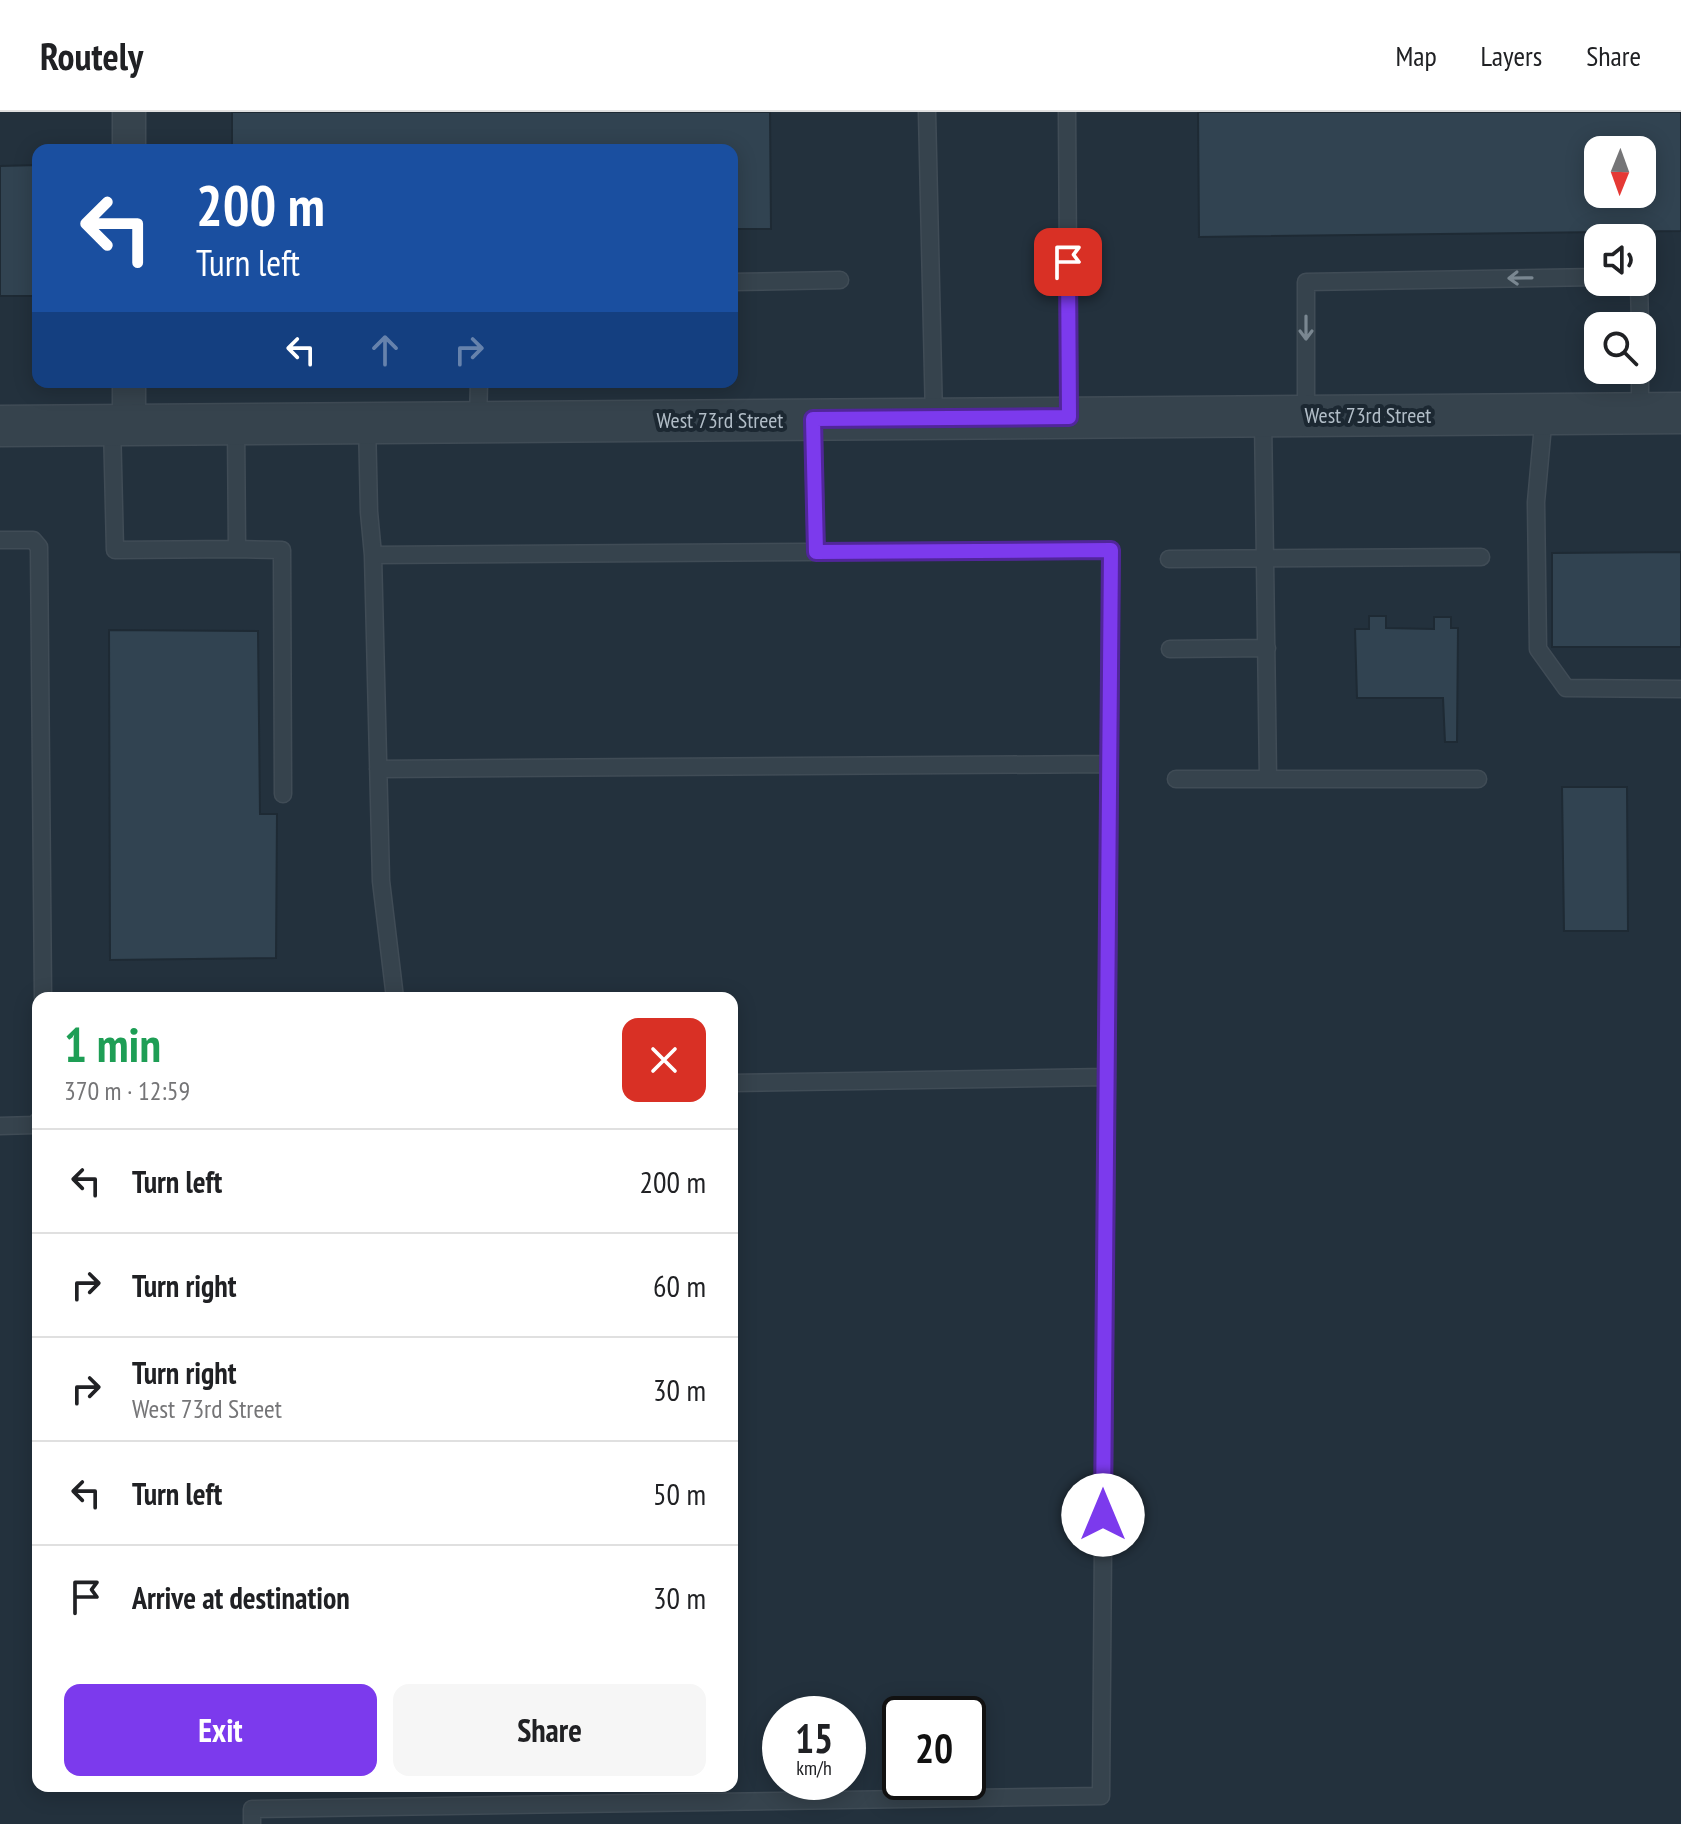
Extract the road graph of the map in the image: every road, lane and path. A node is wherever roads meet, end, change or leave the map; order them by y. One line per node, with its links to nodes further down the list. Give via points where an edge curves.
1 (129, 112): 4 (street)
2 (927, 112): 17 (lane)
3 (1067, 112): 16 (lane)
4 (129, 144)
5 (1584, 277): 14 (lane, one-way to 14, via 1306,282)
6 (840, 280): 7 (lane)
7 (738, 282)
8 (1640, 384): 11 (lane)
9 (128, 388): 22 (street)
10 (479, 388): 20 (lane)
11 (1640, 413): 12 (street, West 73rd Street); 13 (street, West 73rd Street)
12 (1681, 413)
13 (1544, 414): 14 (street, West 73rd Street); 33 (lane, via 1536,502 1538,649 1566,688)
14 (1306, 415): 15 (street, West 73rd Street)
15 (1263, 416): 16 (street, West 73rd Street); 29 (lane)
16 (1069, 417): 17 (street, West 73rd Street)
17 (934, 418): 18 (street, West 73rd Street)
18 (813, 419): 20 (street, West 73rd Street); 26 (lane)
19 (367, 422): 20 (street, West 73rd Street); 21 (street, West 73rd Street); 27 (lane)
20 (478, 422)
21 (236, 423): 22 (street, West 73rd Street); 25 (lane)
22 (121, 424): 23 (street, West 73rd Street); 25 (lane, via 115,550)
23 (0, 426)
24 (0, 540): 40 (lane, via 33,540 39,547)
25 (237, 549): 39 (lane, via 282,550)
26 (816, 552): 27 (lane); 34 (lane, via 1111,550)
27 (373, 555): 35 (lane)
28 (1481, 557): 29 (lane)
29 (1265, 558): 30 (lane); 31 (lane)
30 (1169, 559)
31 (1267, 648): 32 (lane); 37 (lane)
32 (1170, 649)
33 (1681, 689)
34 (1109, 764): 35 (lane); 42 (lane)
35 (378, 769): 41 (lane, via 381,881)
36 (1176, 779): 37 (lane)
37 (1268, 779): 38 (lane)
38 (1478, 779)
39 (283, 794)
40 (43, 992)
41 (394, 992)
42 (1107, 1077): 43 (lane); 46 (lane, via 1101,1796 252,1809)
43 (738, 1083)
44 (32, 1125): 45 (lane)
45 (0, 1126)
46 (252, 1824)

